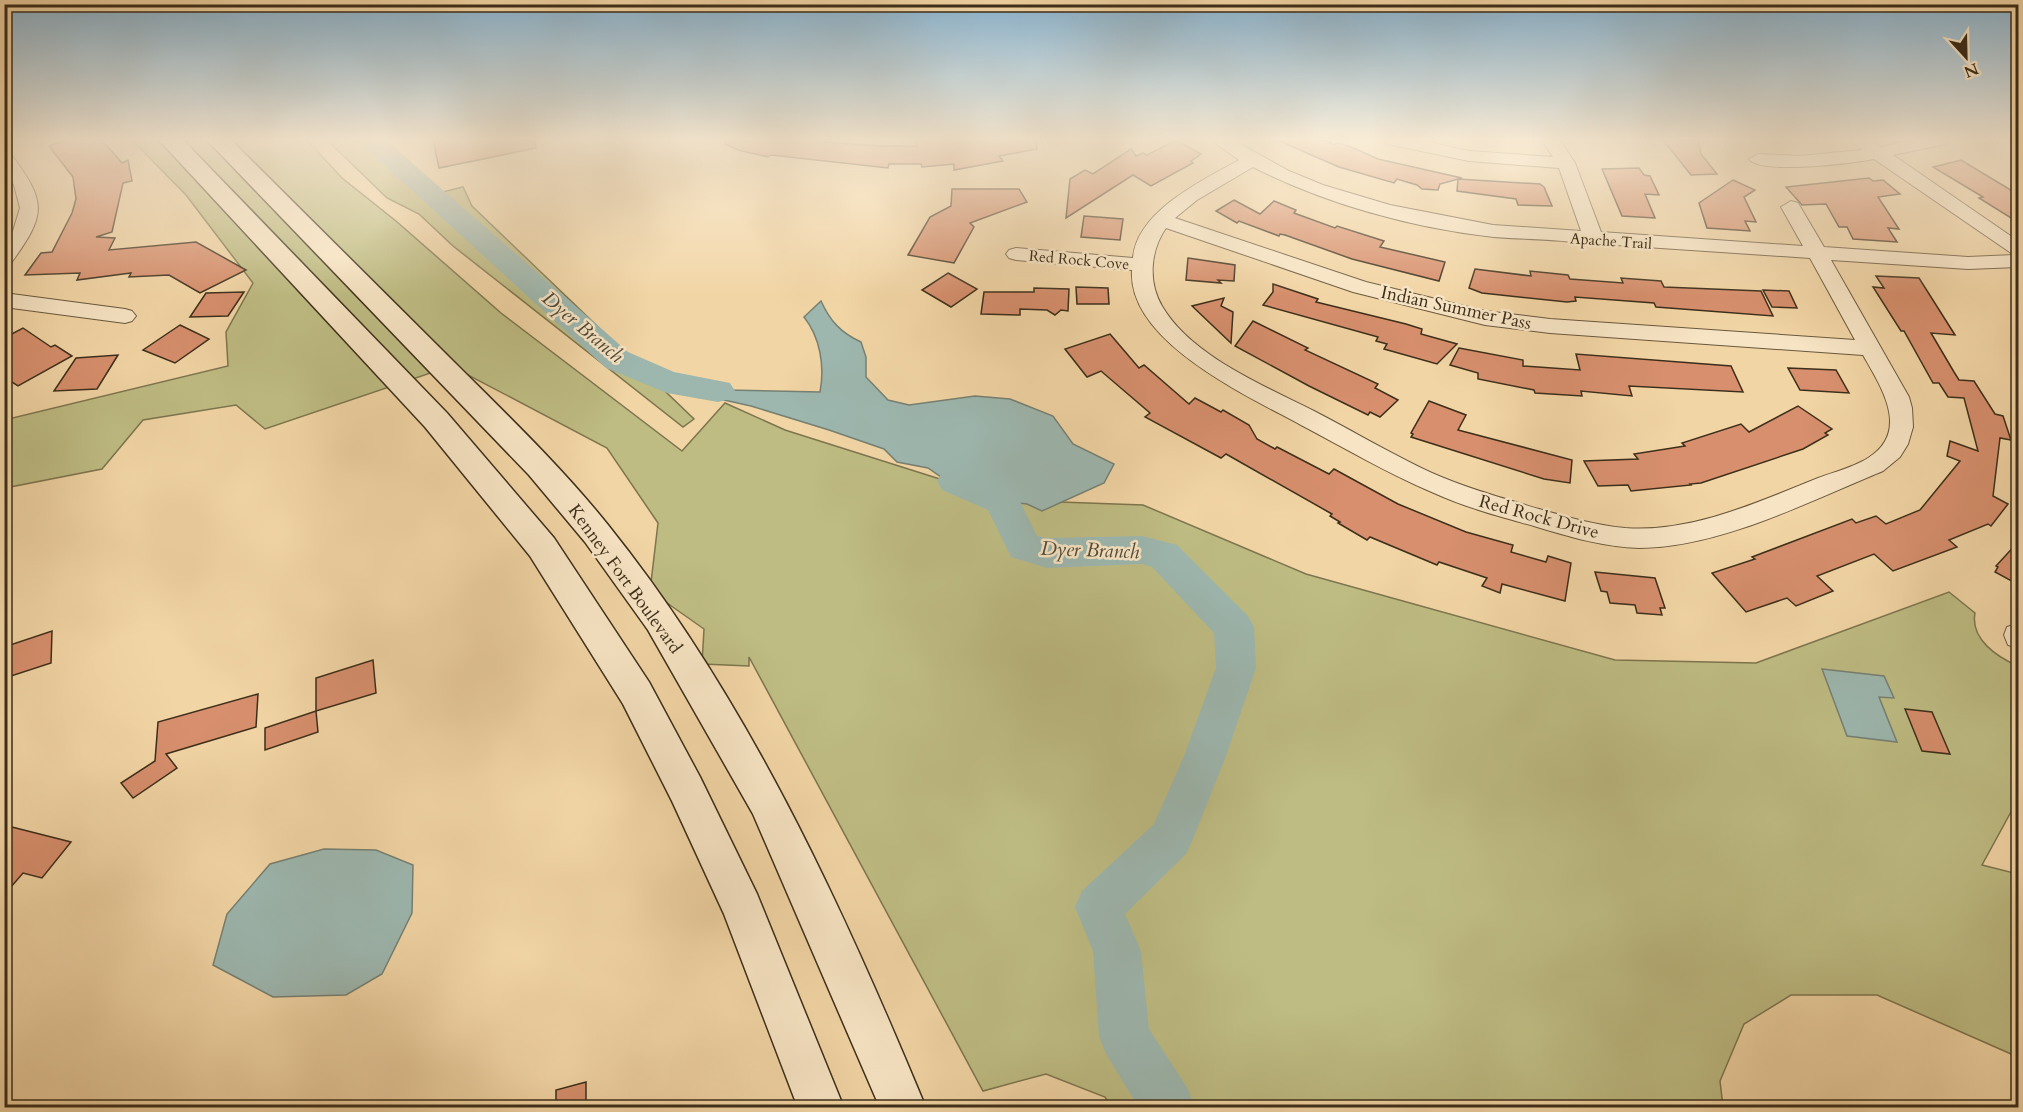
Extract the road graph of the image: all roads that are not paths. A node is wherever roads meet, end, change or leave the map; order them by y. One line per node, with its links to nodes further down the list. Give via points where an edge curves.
1 (27, 192): 14 (street, via 30,204 22,232)
2 (219, 192): 20 (main road, via 436,420 542,547 636,693 686,789 742,908)
3 (269, 192): 21 (main road, Kenney Fort Boulevard, via 540,467 596,533 660,620 767,801)
4 (1200, 192): 9 (street, Red Rock Drive)
5 (1334, 192): 10 (street, Apache Trail, via 1416,217 1493,231)
6 (1577, 192): 10 (street)
7 (1935, 192): 11 (street)
8 (1791, 207): 13 (street, Red Rock Drive)
9 (1162, 220): 16 (street, Red Rock Drive, via 1149,240); 19 (street, Indian Summer Pass, via 1360,287 1485,318)
10 (1594, 240): 13 (street, Apache Trail)
11 (2019, 249)
12 (1016, 254): 16 (street, Red Rock Cove)
13 (1818, 254): 15 (street, Apache Trail, via 1968,263); 19 (street, Red Rock Drive)
14 (4, 259)
15 (2019, 261)
16 (1142, 265): 19 (street, Red Rock Drive, via 1144,287 1158,315 1173,334 1215,369 1442,487 1575,530 1610,536 1640,538 1688,533 1884,460 1901,440 1904,415)
17 (4, 300): 18 (street)
18 (125, 316)
19 (1870, 348)
20 (821, 1107)
21 (903, 1107)

